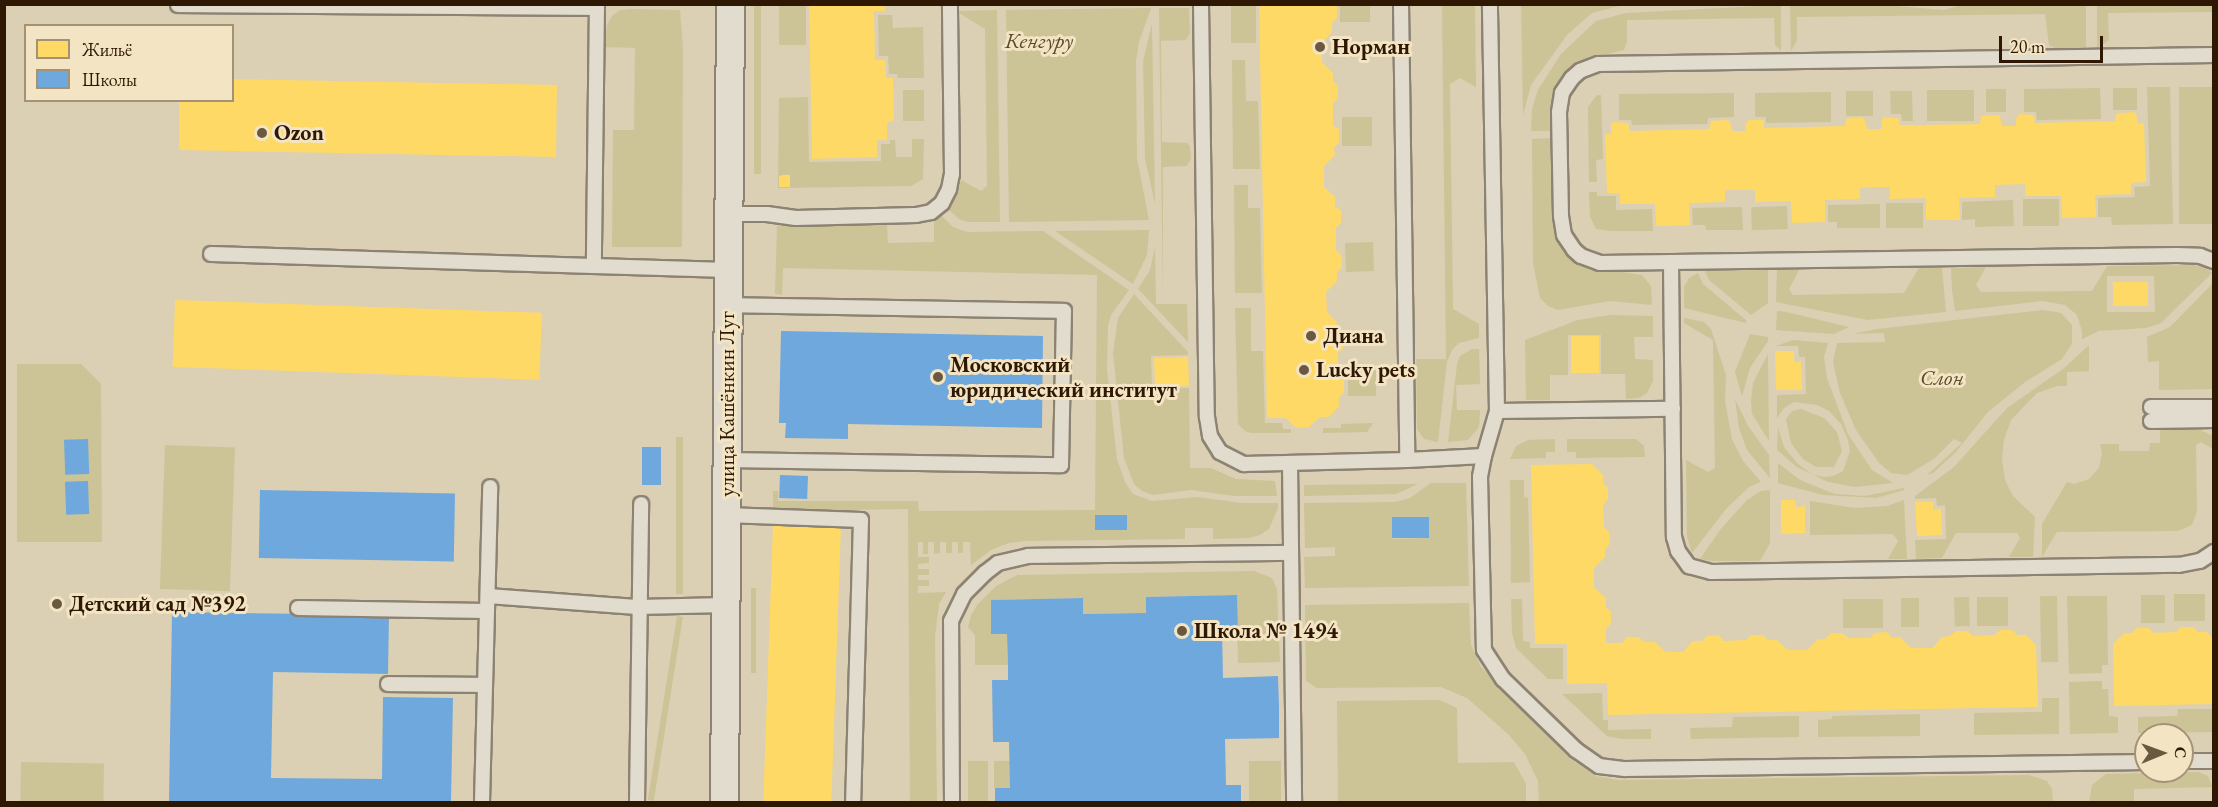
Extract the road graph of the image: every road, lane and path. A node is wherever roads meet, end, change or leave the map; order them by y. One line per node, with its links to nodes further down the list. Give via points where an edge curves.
1 (178, 4): 7 (lane)
2 (730, 4): 9 (street, улица Кашёнкин Луг)
3 (950, 4): 9 (lane, via 952,174 942,203 931,212 916,215 796,219)
4 (1201, 4): 23 (lane, via 1208,427 1220,452 1234,461)
5 (1401, 4): 22 (lane)
6 (1490, 4): 18 (lane)
7 (597, 6): 13 (lane)
8 (2214, 56): 12 (lane, via 1588,67 1572,78 1560,102 1564,235 1574,250 1590,261)
9 (729, 214): 14 (street, улица Кашёнкин Луг)
10 (211, 254): 13 (lane)
11 (2214, 261): 12 (lane, via 2177,255)
12 (1671, 263): 17 (lane)
13 (594, 266): 14 (lane)
14 (728, 270): 15 (street, улица Кашёнкин Луг)
15 (728, 305): 21 (street, улица Кашёнкин Луг); 21 (lane, via 1064,311 1061,465)
16 (2214, 407): 19 (lane, via 2151,414)
17 (1673, 409): 18 (lane); 27 (lane, via 1676,544 1684,562 1703,571 2179,565 2200,561)
18 (1497, 411): 20 (lane)
19 (2214, 420)
20 (1484, 456): 22 (lane); 37 (lane, via 1480,477 1484,650 1503,679 1581,754 1599,766 1625,769)
21 (727, 460): 26 (street, улица Кашёнкин Луг)
22 (1407, 460): 23 (lane)
23 (1290, 464): 28 (lane)
24 (490, 487): 29 (lane)
25 (641, 504): 31 (lane)
26 (726, 516): 30 (street, улица Кашёнкин Луг); 42 (lane, via 861,520)
27 (2214, 552)
28 (1291, 553): 43 (lane, via 1028,556 998,563 964,594 951,621); 44 (lane)
29 (488, 596): 31 (lane); 33 (lane)
30 (726, 605): 31 (lane); 41 (street, улица Кашёнкин Луг)
31 (638, 607): 40 (lane)
32 (298, 608): 33 (lane)
33 (487, 611): 35 (lane)
34 (388, 684): 35 (lane)
35 (485, 685): 39 (lane)
36 (2214, 761): 38 (lane)
37 (2134, 762)
38 (2194, 762)
39 (482, 802)
40 (637, 802)
41 (724, 802)
42 (853, 802)
43 (952, 802)
44 (1294, 802)

